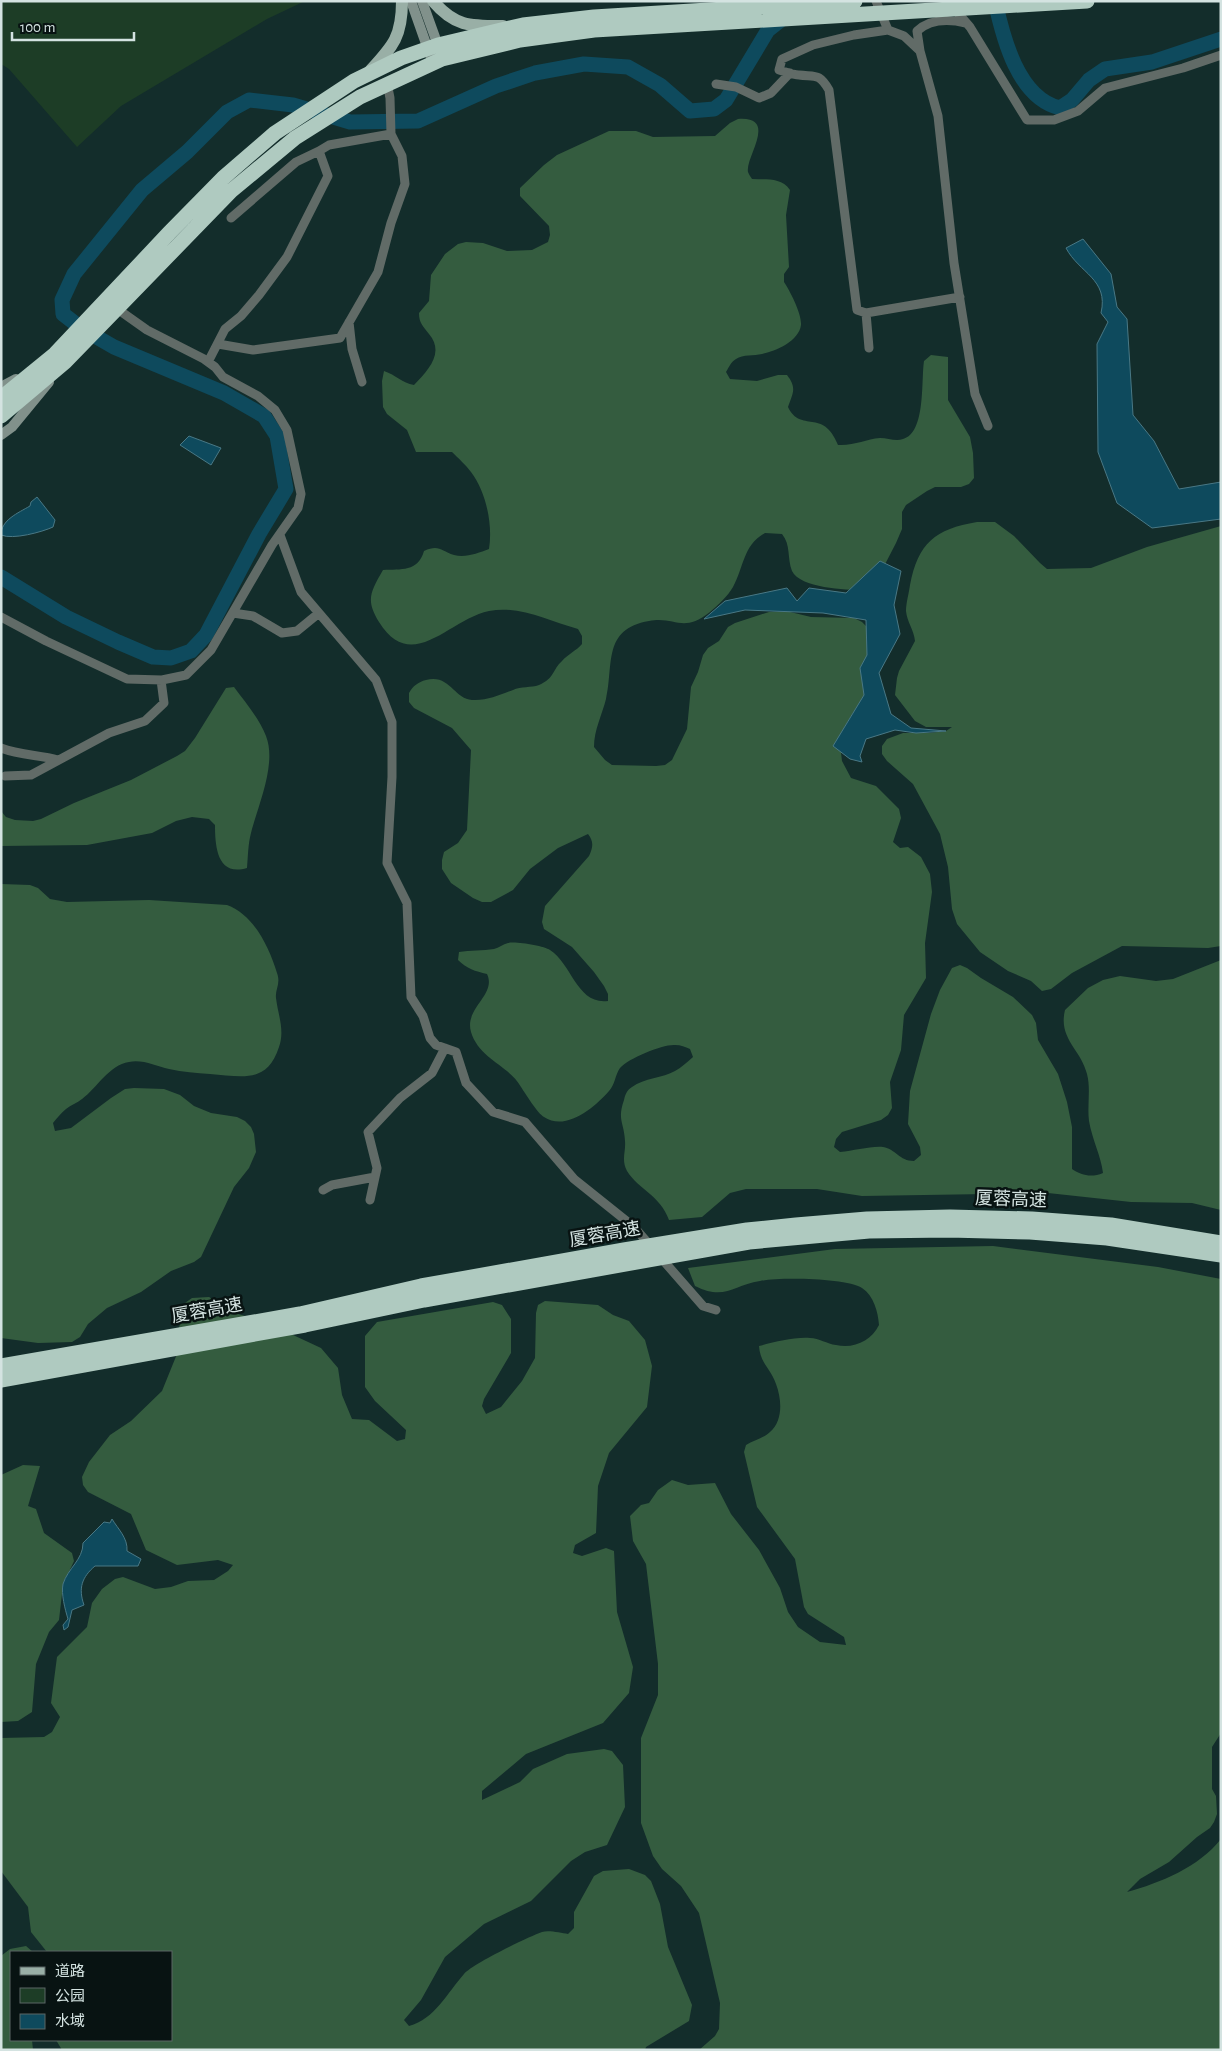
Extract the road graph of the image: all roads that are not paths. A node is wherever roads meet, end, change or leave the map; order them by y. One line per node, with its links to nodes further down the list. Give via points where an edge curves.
1 (402, 1): 17 (main road, via 402,23 396,40)
2 (411, 1): 14 (street)
3 (422, 1): 14 (street)
4 (433, 1): 11 (main road, via 445,15 462,23)
5 (855, 1): 9 (highway)
6 (876, 1): 12 (street)
7 (956, 1): 10 (street, via 957,12)
8 (1087, 1): 9 (highway)
9 (594, 23): 11 (highway); 14 (highway, via 520,40)
10 (966, 24): 13 (street, via 952,20 925,24 918,31); 15 (street, via 1028,120 1054,120 1078,111 1105,88)
11 (523, 25): 14 (highway)
12 (888, 30): 13 (street, via 904,36); 16 (street, via 813,45 782,59 779,70)
13 (920, 51): 23 (street, via 938,116)
14 (435, 54): 17 (highway, via 401,58); 18 (highway)
15 (1221, 55)
16 (790, 73): 19 (street, via 770,93 759,98 736,87); 25 (street, via 814,74 829,90 857,310)
17 (361, 78): 24 (highway, via 275,133 223,178)
18 (387, 83): 20 (street); 24 (highway, via 295,138 231,191)
19 (716, 85)
20 (391, 134): 21 (street, via 329,145); 26 (street, via 402,156 405,184 378,272)
21 (319, 151): 22 (street, via 296,162); 27 (street, via 328,176 287,257 241,316 225,329)
22 (231, 218)
23 (960, 297): 25 (street); 35 (street, via 975,394)
24 (114, 302): 29 (highway); 30 (street, via 123,313 147,330)
25 (866, 313): 28 (street)
26 (349, 322): 27 (street, via 340,338 253,350); 31 (street, via 352,349)
27 (218, 344): 30 (street)
28 (869, 348)
29 (60, 358): 32 (street); 33 (highway); 34 (highway); 36 (street, via 12,427)
30 (208, 362): 37 (street, via 223,377 258,396 275,410 287,430 300,494 298,508)
31 (362, 382)
32 (1, 387)
33 (1, 398)
34 (1, 416)
35 (988, 426)
36 (1, 435)
37 (280, 535): 38 (street); 39 (street, via 301,592)
38 (233, 613): 39 (street, via 254,616 282,634 298,631); 41 (street, via 211,650 186,675)
39 (319, 614): 45 (street, via 376,680 392,722 387,863 407,903 411,997 423,1016 430,1038)
40 (1, 617): 41 (street, via 127,679)
41 (161, 680): 43 (street, via 164,703 145,721 109,733)
42 (1, 748): 43 (street)
43 (58, 760): 44 (street, via 31,775)
44 (5, 776)
45 (445, 1048): 46 (street, via 432,1073 400,1098 368,1132 377,1168); 52 (street, via 456,1052 466,1082 493,1112 525,1122 574,1179 634,1227 703,1306)
46 (376, 1177): 47 (street, via 332,1184); 48 (street)
47 (323, 1190)
48 (370, 1200)
49 (748, 1236): 50 (highway, 厦蓉高速, via 867,1219 1032,1218 1111,1225); 51 (highway, 厦蓉高速, via 949,1230 1030,1232 1107,1238); 54 (highway, 厦蓉高速, via 300,1314)
50 (1221, 1243)
51 (1221, 1254)
52 (716, 1310)
53 (1, 1366): 54 (highway, 厦蓉高速)
54 (24, 1369): 55 (highway, 厦蓉高速)
55 (1, 1380)

